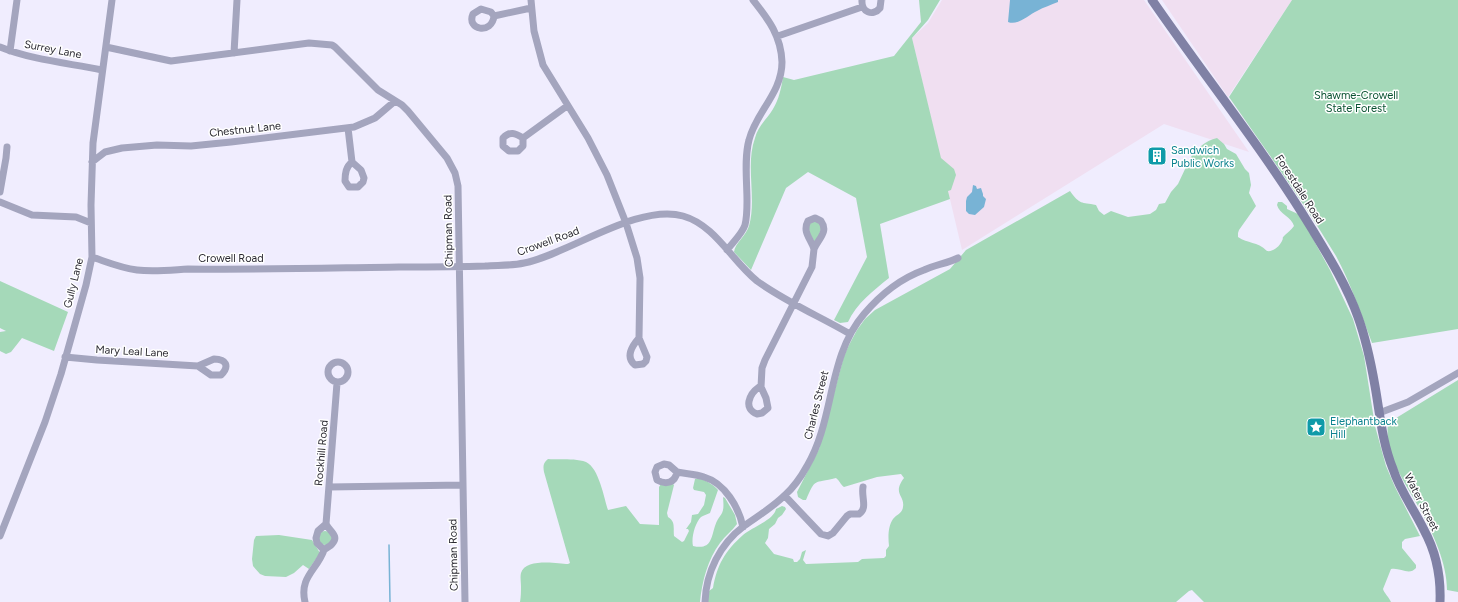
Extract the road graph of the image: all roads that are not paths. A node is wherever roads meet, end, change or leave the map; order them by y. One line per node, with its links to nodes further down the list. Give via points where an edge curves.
1 (17, 0): 13 (street)
2 (112, 0): 12 (street, Gully Lane)
3 (237, 0): 14 (street)
4 (753, 0): 10 (street)
5 (881, 0): 8 (street, via 880,8 876,12 867,12)
6 (1152, 0): 40 (main road, Forestdale Road, via 1234,112 1331,261 1364,335)
7 (531, 4): 9 (street); 17 (street, via 534,31 543,65)
8 (862, 4): 10 (street)
9 (494, 16)
10 (778, 36): 28 (street, via 782,63 779,78 749,140 745,224)
11 (0, 47): 13 (street, Surrey Lane)
12 (106, 47): 14 (street, Chipman Road, via 171,61); 15 (street, Gully Lane)
13 (10, 51): 15 (street, Surrey Lane)
14 (234, 53): 16 (street, Chipman Road, via 309,43 332,45 378,90)
15 (102, 70): 21 (street, Gully Lane)
16 (395, 101): 18 (street, Chestnut Lane, via 375,118); 31 (street, Chipman Road, via 416,119 447,158 455,174 459,199)
17 (567, 106): 19 (street); 26 (street, via 588,138)
18 (348, 128): 21 (street, Chestnut Lane, via 191,146 122,148 105,152); 22 (street)
19 (523, 138)
20 (7, 147): 23 (street)
21 (92, 162): 25 (street, Gully Lane)
22 (352, 162)
23 (0, 192)
24 (0, 202): 25 (street, via 32,216 76,217)
25 (91, 223): 29 (street, Gully Lane)
26 (626, 223): 28 (street, Crowell Road, via 662,213 681,215 704,227); 31 (street, Crowell Road, via 526,263); 34 (street, via 639,268)
27 (814, 249): 32 (street, via 812,267)
28 (727, 250): 32 (street, Crowell Road, via 757,280)
29 (92, 257): 31 (street, Crowell Road, via 146,271); 35 (street, Gully Lane)
30 (958, 258): 33 (street, Charles Street, via 924,269 900,281 882,294 857,322)
31 (459, 267): 42 (street, Chipman Road)
32 (792, 304): 33 (street, Crowell Road); 39 (street, via 762,368)
33 (850, 334): 45 (street, Charles Street, via 837,365 817,445 807,466)
34 (639, 338)
35 (65, 357): 36 (street, Mary Leal Lane); 48 (street, Gully Lane, via 45,422)
36 (198, 366)
37 (1458, 372): 40 (street, via 1408,402)
38 (338, 383): 43 (street, Rockhill Road)
39 (761, 387)
40 (1379, 413): 53 (main road, Water Street, via 1393,471 1435,556 1439,573)
41 (676, 472): 47 (street, via 706,477 721,486 735,506)
42 (463, 485): 43 (street); 51 (street, Chipman Road)
43 (329, 487): 46 (street, Rockhill Road)
44 (862, 488): 45 (street, via 863,511 847,516 828,536 821,534)
45 (785, 496): 47 (street, Charles Street)
46 (326, 524): 49 (street, Rockhill Road, via 318,531 316,538); 49 (street, Rockhill Road, via 335,539)
47 (743, 527): 52 (street, Charles Street, via 716,558 708,581)
48 (0, 536)
49 (324, 550): 50 (street, Rockhill Road, via 306,578 303,593)
50 (305, 602)
51 (465, 602)
52 (705, 602)
53 (1440, 602)

